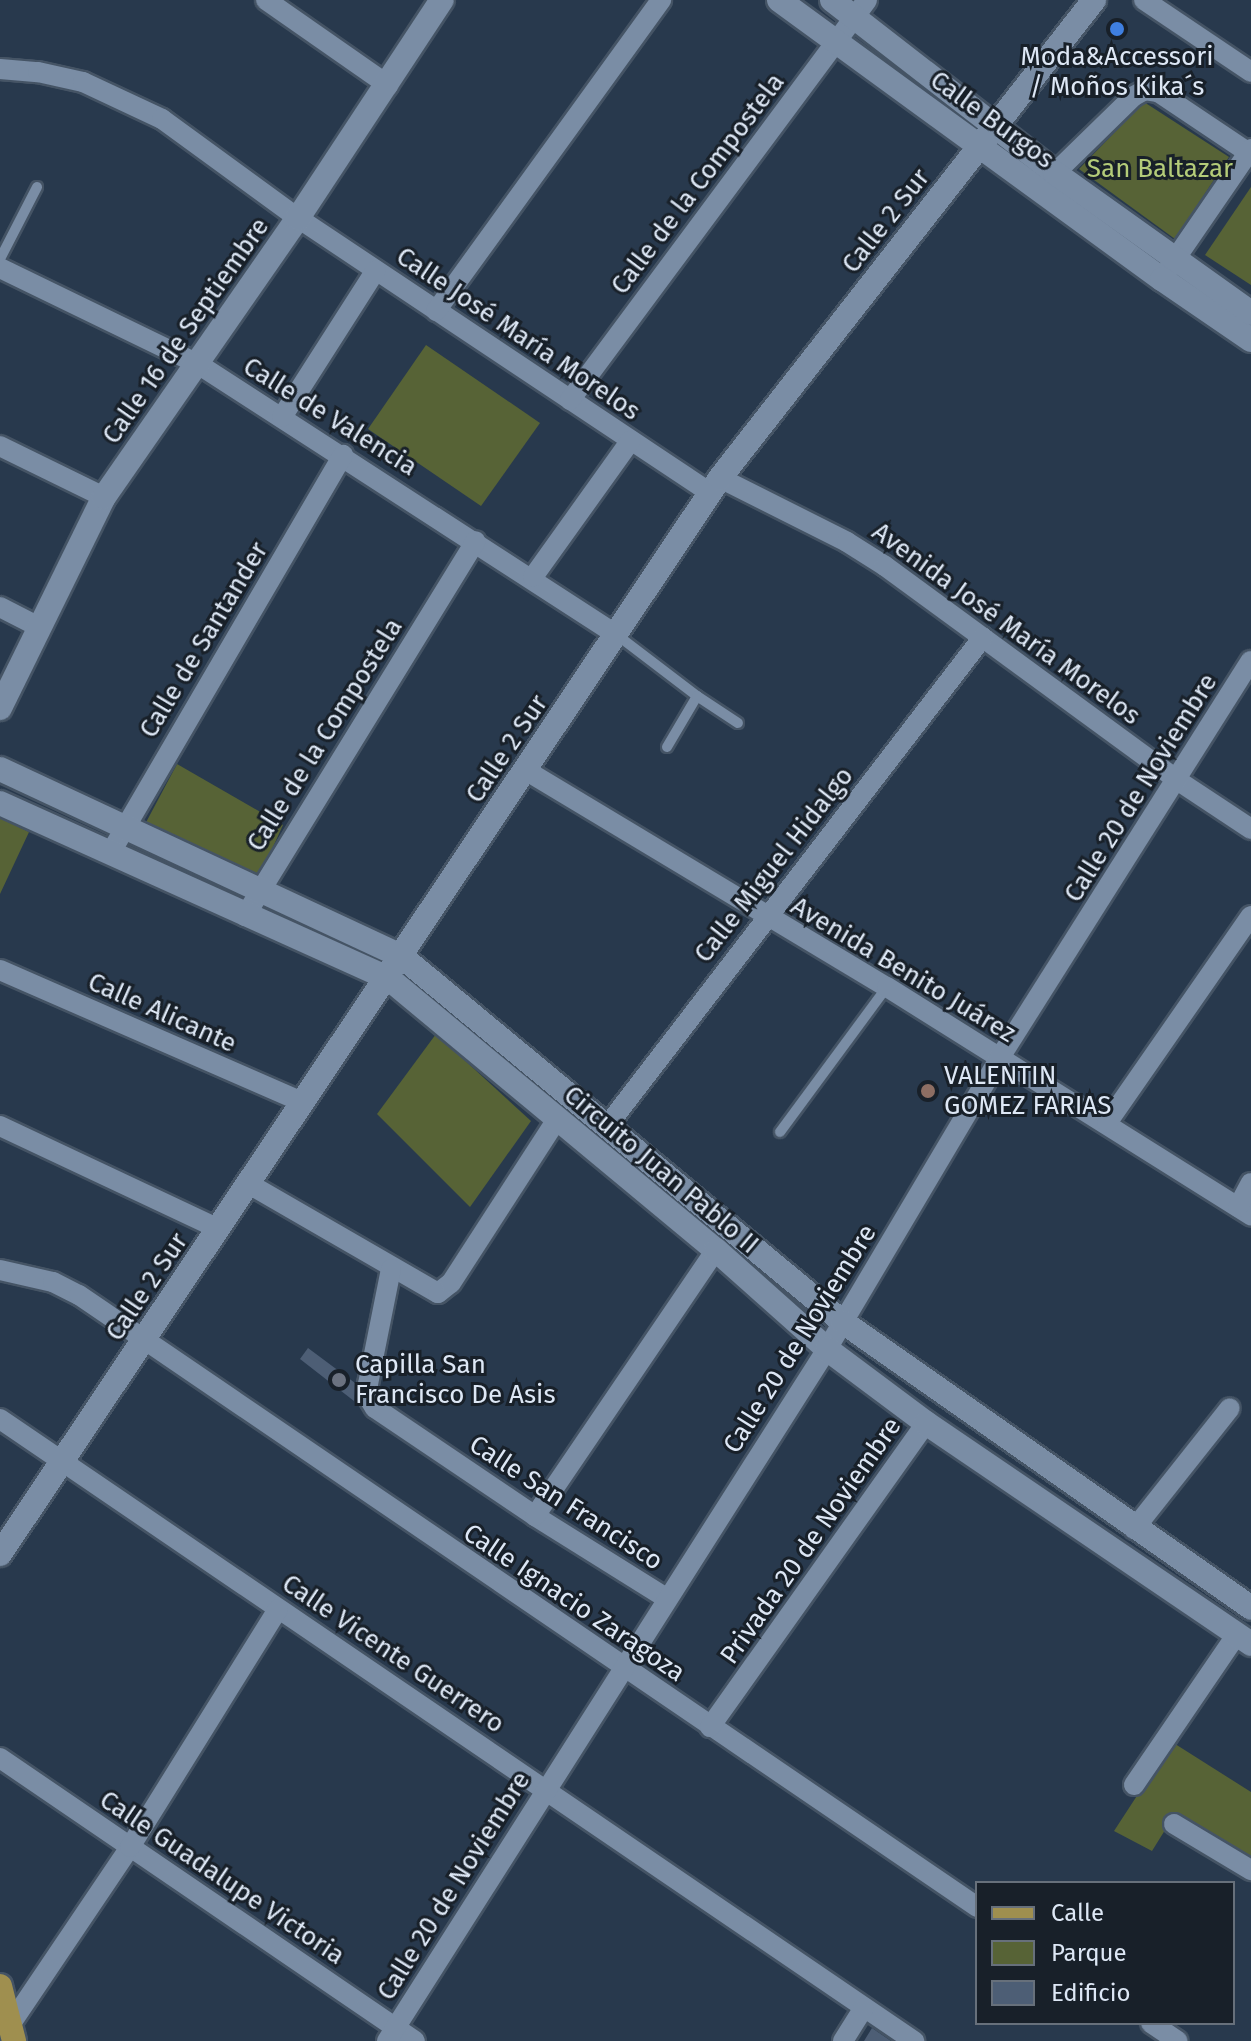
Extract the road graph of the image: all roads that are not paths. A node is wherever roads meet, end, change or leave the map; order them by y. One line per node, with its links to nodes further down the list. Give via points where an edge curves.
1 (266, 0): 12 (street)
2 (442, 0): 12 (main road, Calle 16 de Septiembre)
3 (661, 0): 23 (street)
4 (779, 0): 9 (main road, Calle Burgos)
5 (832, 0): 8 (main road, Calle Burgos)
6 (1094, 0): 13 (main road, Calle 2 Sur)
7 (1144, 0): 11 (street)
8 (861, 8): 9 (street, Calle de la Compostela); 13 (main road, Calle Burgos)
9 (835, 42): 14 (main road, Calle Burgos); 27 (street, Calle de la Compostela)
10 (0, 69): 18 (street, Calle José María Morelos, via 83,82 124,98 162,119)
11 (1251, 72)
12 (388, 85): 18 (main road, Calle 16 de Septiembre)
13 (997, 125): 14 (main road, Calle 2 Sur); 16 (main road, Calle Burgos)
14 (981, 146): 22 (main road, Calle Burgos); 32 (main road, Calle 2 Sur)
15 (1250, 151): 16 (street, via 1158,92 1145,90); 22 (street)
16 (1055, 173): 22 (main road, Calle Burgos)
17 (37, 187): 19 (lane)
18 (298, 218): 21 (street, Calle José María Morelos); 26 (main road, Calle 16 de Septiembre)
19 (0, 259)
20 (0, 268): 26 (street, Calle de Valencia)
21 (376, 270): 23 (street, Calle José María Morelos); 28 (street)
22 (1168, 270): 24 (main road, Calle Burgos); 25 (main road, Calle Burgos)
23 (436, 311): 27 (street, Calle José María Morelos)
24 (1251, 313)
25 (1251, 340)
26 (198, 364): 28 (street, Calle de Valencia); 33 (main road, Calle 16 de Septiembre)
27 (570, 400): 29 (street, Calle José María Morelos)
28 (282, 417): 31 (street, Calle de Valencia)
29 (631, 440): 32 (street, Calle José María Morelos); 35 (street)
30 (0, 446): 33 (street)
31 (343, 455): 34 (street, Calle de Valencia); 49 (street, Calle de Santander)
32 (715, 485): 38 (main road, Calle 2 Sur); 39 (street, Avenida José María Morelos, via 847,542)
33 (104, 497): 37 (main road, Calle 16 de Septiembre)
34 (476, 541): 35 (street, Calle de Valencia); 52 (street, Calle de la Compostela)
35 (533, 577): 38 (street, Calle de Valencia)
36 (0, 607): 37 (street)
37 (39, 627): 42 (main road, Calle 16 de Septiembre)
38 (617, 635): 41 (lane); 46 (main road, Calle 2 Sur)
39 (983, 637): 47 (street, Avenida José María Morelos); 55 (street, Calle Miguel Hidalgo)
40 (1251, 661): 47 (street, Calle 20 de Noviembre)
41 (697, 696): 43 (lane); 44 (lane)
42 (0, 708)
43 (738, 723)
44 (667, 747)
45 (0, 769): 49 (main road, Circuito Juan Pablo II)
46 (527, 771): 55 (street, Avenida Benito Juárez); 56 (main road, Calle 2 Sur)
47 (1177, 780): 50 (street, Avenida José María Morelos); 60 (street, Calle 20 de Noviembre)
48 (0, 803): 51 (main road, Circuito Juan Pablo II)
49 (125, 825): 51 (street, Calle de Santander); 52 (main road, Circuito Juan Pablo II)
50 (1251, 829)
51 (111, 852): 53 (main road, Circuito Juan Pablo II)
52 (260, 891): 53 (street, Calle de la Compostela); 56 (main road, Circuito Juan Pablo II)
53 (245, 916): 58 (main road, Circuito Juan Pablo II)
54 (1251, 916): 63 (street)
55 (766, 917): 59 (street, Avenida Benito Juárez); 64 (street, Calle Miguel Hidalgo)
56 (401, 956): 58 (main road, Calle 2 Sur); 64 (main road, Circuito Juan Pablo II)
57 (0, 970): 61 (street, Calle Alicante)
58 (388, 978): 61 (main road, Calle 2 Sur); 62 (main road, Circuito Juan Pablo II)
59 (887, 987): 60 (street, Avenida Benito Juárez); 66 (lane)
60 (999, 1059): 63 (street, Avenida Benito Juárez); 74 (street, Calle 20 de Noviembre)
61 (304, 1103): 68 (main road, Calle 2 Sur)
62 (556, 1121): 71 (main road, Circuito Juan Pablo II); 72 (street, via 446,1291 430,1291)
63 (1107, 1123): 69 (street, Avenida Benito Juárez)
64 (608, 1125): 74 (main road, Circuito Juan Pablo II)
65 (0, 1126): 70 (street)
66 (780, 1132)
67 (1251, 1183): 69 (street)
68 (249, 1184): 70 (main road, Calle 2 Sur); 72 (street)
69 (1245, 1211)
70 (219, 1229): 75 (main road, Calle 2 Sur)
71 (716, 1250): 76 (main road, Circuito Juan Pablo II); 81 (street)
72 (391, 1269): 81 (street, Calle San Francisco, via 368,1397 375,1408)
73 (0, 1270): 75 (street, Calle Ignacio Zaragoza, via 67,1288)
74 (843, 1322): 76 (street, Calle 20 de Noviembre); 82 (main road, Circuito Juan Pablo II)
75 (143, 1342): 80 (main road, Calle 2 Sur); 88 (street, Calle Ignacio Zaragoza)
76 (827, 1349): 79 (main road, Circuito Juan Pablo II); 84 (street, Calle 20 de Noviembre)
77 (1230, 1408): 82 (street)
78 (0, 1419): 80 (street, Calle Vicente Guerrero)
79 (926, 1423): 87 (main road, Circuito Juan Pablo II); 89 (street, Privada 20 de Noviembre)
80 (64, 1461): 83 (main road, Calle 2 Sur); 86 (street, Calle Vicente Guerrero)
81 (535, 1516): 84 (street, Calle San Francisco)
82 (1134, 1529): 85 (main road, Circuito Juan Pablo II)
83 (0, 1554)
84 (666, 1598): 88 (street, Calle 20 de Noviembre)
85 (1250, 1606)
86 (278, 1609): 92 (street, Calle Vicente Guerrero); 94 (street)
87 (1244, 1639): 91 (street)
88 (623, 1667): 89 (street, Calle Ignacio Zaragoza); 92 (street, Calle 20 de Noviembre)
89 (710, 1727): 96 (street, Calle Ignacio Zaragoza)
90 (0, 1758): 94 (street, Calle Guadalupe Victoria)
91 (1134, 1785)
92 (547, 1788): 98 (street, Calle Vicente Guerrero); 101 (street, Calle 20 de Noviembre)
93 (1174, 1824): 95 (street)
94 (130, 1847): 100 (street); 101 (street, Calle Guadalupe Victoria)
95 (1251, 1870)
96 (975, 1906)
97 (0, 1986): 100 (main road)
98 (864, 2008): 103 (street); 104 (street, Calle Vicente Guerrero)
99 (1154, 2025): 105 (street)
100 (12, 2033)
101 (391, 2034): 102 (street, Calle Guadalupe Victoria)
102 (415, 2041)
103 (843, 2041)
104 (914, 2041)
105 (1178, 2041)

